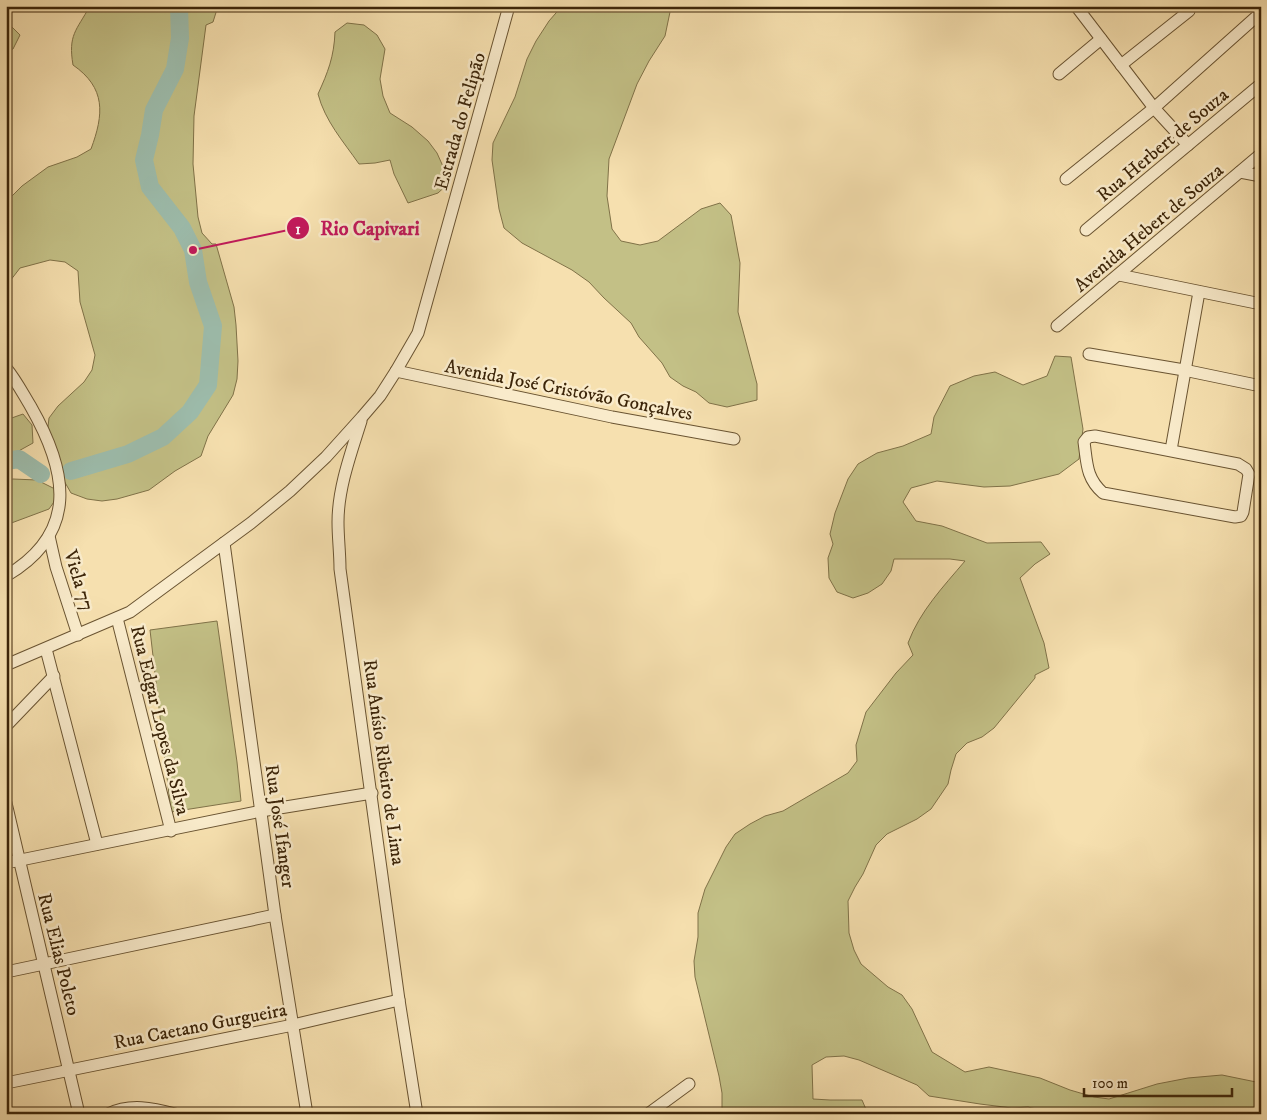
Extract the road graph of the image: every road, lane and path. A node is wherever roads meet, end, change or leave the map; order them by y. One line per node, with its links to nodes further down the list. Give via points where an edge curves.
1 (510, 6): 23 (street, Estrada do Felipão, via 418,333)
2 (1076, 6): 5 (street)
3 (1189, 11): 6 (street)
4 (1257, 16): 9 (street)
5 (1101, 39): 6 (street); 7 (street)
6 (1121, 65): 9 (street)
7 (1059, 74)
8 (1261, 84): 10 (street, Rua Herbert de Souza)
9 (1154, 108): 10 (street); 14 (street)
10 (1188, 146): 15 (street, Rua Herbert de Souza)
11 (1261, 154): 12 (street, Avenida Hebert de Souza)
12 (1240, 172): 13 (street); 16 (street, Avenida Hebert de Souza)
13 (1261, 176)
14 (1066, 179)
15 (1086, 230)
16 (1119, 275): 17 (street); 19 (street, Avenida Hebert de Souza)
17 (1199, 292): 18 (street); 22 (street)
18 (1261, 304)
19 (1057, 326)
20 (1089, 354): 22 (street)
21 (6, 368): 28 (street, via 38,420 56,462 60,499)
22 (1184, 370): 24 (street); 27 (street)
23 (396, 371): 25 (street, Estrada do Felipão); 26 (street, Avenida José Cristóvão Gonçalves)
24 (1256, 385)
25 (362, 417): 29 (street, Estrada do Felipão, via 290,492); 37 (street, Rua Anísio Ribeiro de Lima, via 345,474 338,522 340,569)
26 (734, 439)
27 (1171, 450): 27 (street, via 1095,436 1084,442 1089,476 1103,493 1241,516 1249,480 1246,468)
28 (49, 536): 30 (street, via 38,553); 32 (street, Viela 77)
29 (224, 543): 31 (street, Estrada do Felipão, via 130,612); 39 (street, Rua José Ifanger)
30 (6, 576)
31 (117, 618): 32 (street, Estrada do Felipão); 40 (street, Rua Edgar Lopes da Silva)
32 (78, 635): 33 (street, Estrada do Felipão)
33 (46, 648): 34 (street, Estrada do Felipão); 35 (street)
34 (6, 665)
35 (54, 676): 36 (street); 41 (street)
36 (6, 726)
37 (372, 792): 39 (street); 47 (street, Rua Anísio Ribeiro de Lima)
38 (6, 803): 42 (street, Rua Elias Poleto)
39 (261, 811): 40 (street); 44 (street, Rua José Ifanger)
40 (171, 831): 41 (street)
41 (97, 844): 42 (street)
42 (19, 860): 43 (street); 45 (street, Rua Elias Poleto)
43 (6, 863)
44 (275, 915): 45 (street); 48 (street, Rua José Ifanger)
45 (44, 964): 46 (street); 49 (street, Rua Elias Poleto)
46 (6, 972)
47 (399, 1000): 48 (street, Rua Caetano Gurgueira); 56 (street, Rua Anísio Ribeiro de Lima)
48 (293, 1025): 49 (street, Rua Caetano Gurgueira); 55 (street, Rua José Ifanger)
49 (70, 1069): 50 (street, Rua Caetano Gurgueira); 52 (street, Rua Elias Poleto)
50 (6, 1083)
51 (689, 1084): 57 (street)
52 (79, 1114)
53 (108, 1114): 54 (street, via 129,1107 147,1107)
54 (175, 1114)
55 (307, 1114)
56 (417, 1114)
57 (648, 1114)

